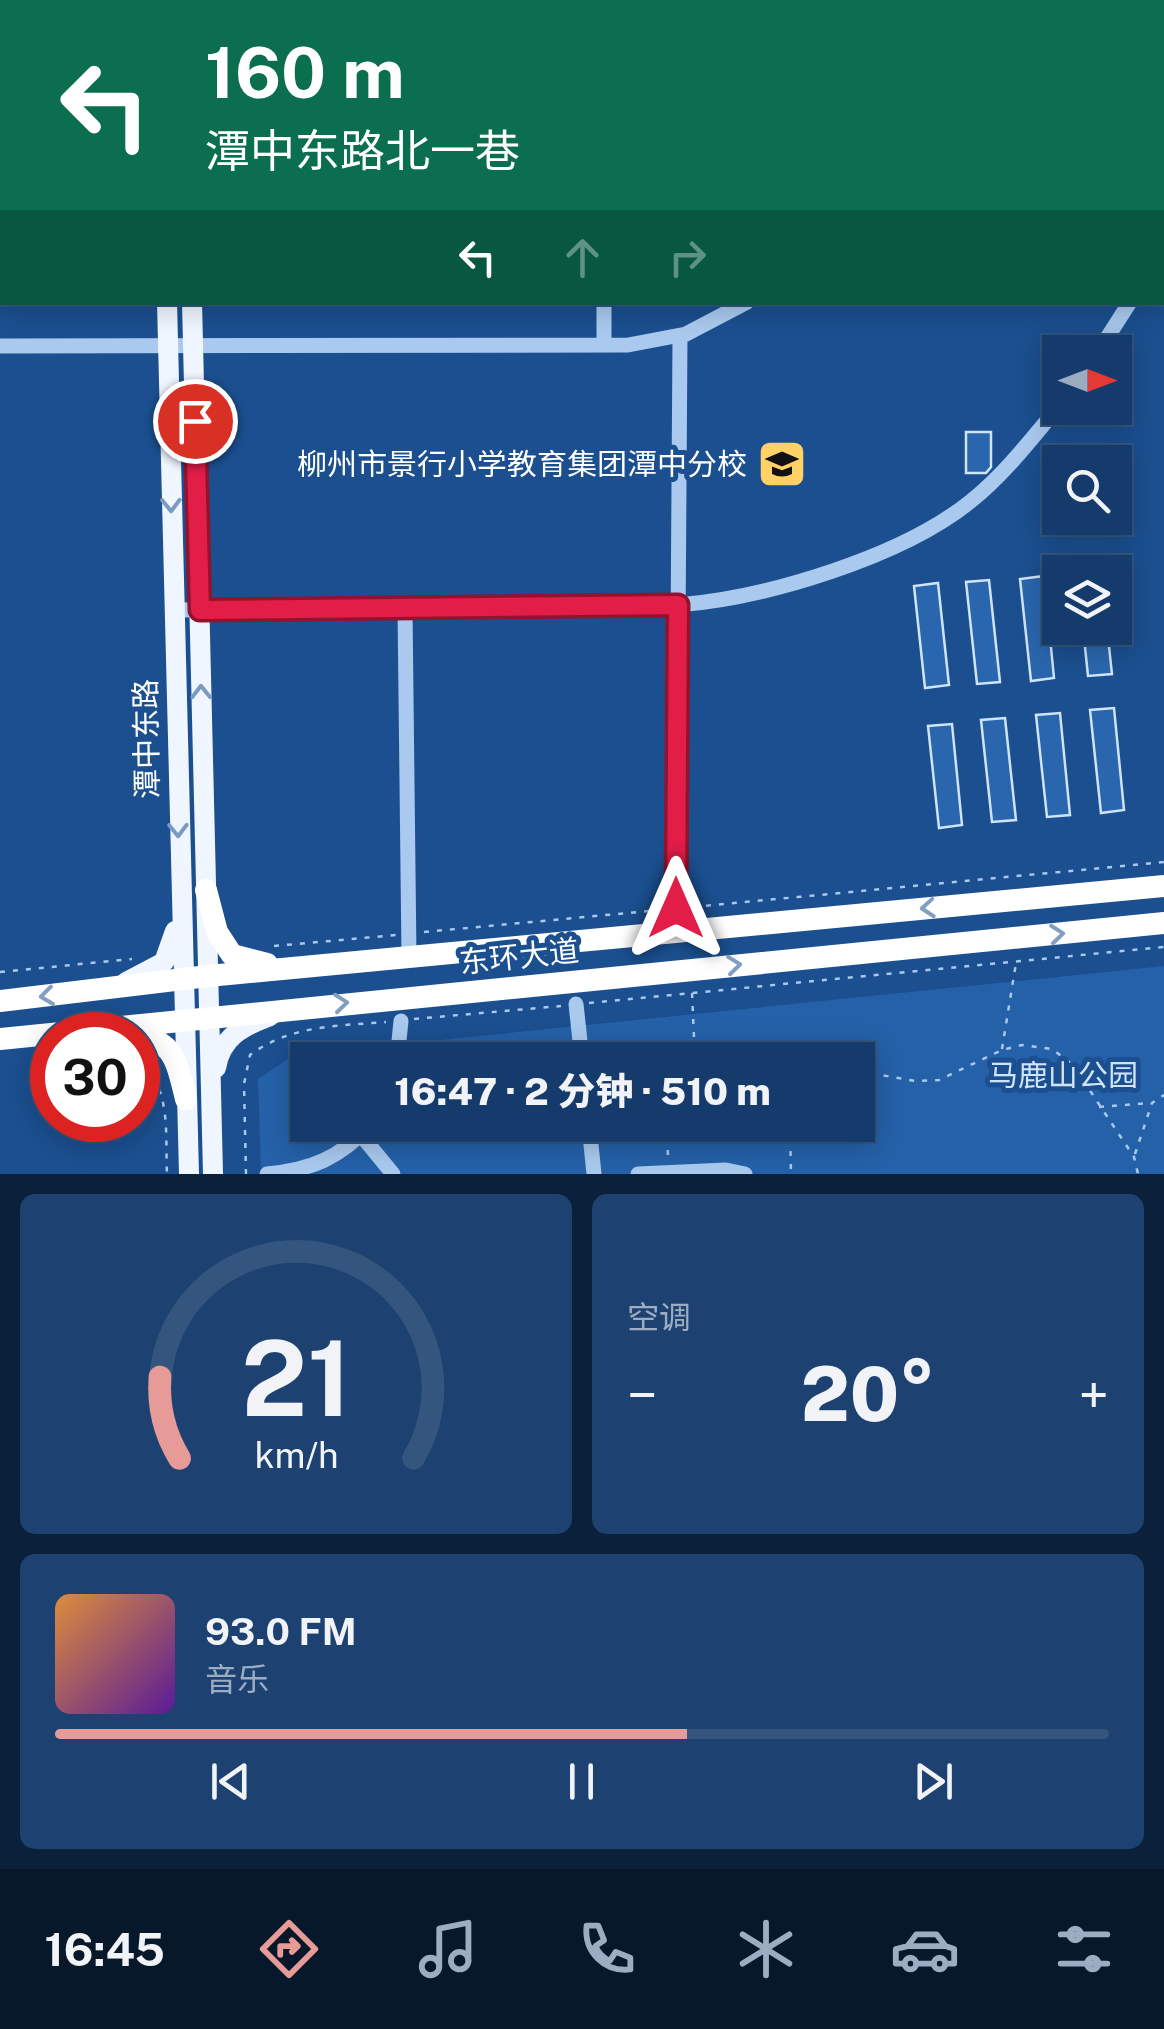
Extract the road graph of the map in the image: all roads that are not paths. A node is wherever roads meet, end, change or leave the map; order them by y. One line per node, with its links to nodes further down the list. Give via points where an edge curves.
1 (167, 305): 8 (main road, 潭中东路)
2 (192, 305): 9 (main road, 潭中东路)
3 (604, 305): 10 (street)
4 (741, 305): 7 (street)
5 (1128, 305): 6 (street)
6 (1109, 335)
7 (680, 336): 10 (street); 13 (street)
8 (168, 345): 9 (street); 11 (street); 15 (main road, 潭中东路, one-way to 15)
9 (193, 345): 10 (street); 16 (main road, 潭中东路)
10 (604, 345)
11 (0, 346)
12 (1042, 424): 13 (street, via 972,500 929,529 863,560 736,598)
13 (678, 605): 14 (street); 20 (street)
14 (406, 608): 16 (street); 22 (street)
15 (174, 610): 16 (street); 19 (main road, 潭中东路, one-way to 19)
16 (200, 610): 18 (main road, 潭中东路, one-way to 16)
17 (1164, 886): 20 (highway, 东环大道, one-way to 20)
18 (206, 890): 23 (highway, via 217,932 232,955); 24 (main road, 潭中东路)
19 (180, 894): 25 (main road, 潭中东路); 26 (main road, via 164,962)
20 (676, 920): 22 (highway, 东环大道)
21 (1164, 923): 29 (highway, 东环大道, one-way to 21)
22 (408, 945): 23 (highway, 东环大道)
23 (301, 967): 24 (highway, 东环大道)
24 (208, 976): 25 (highway, 东环大道); 30 (main road, 潭中东路)
25 (182, 979): 26 (highway, 东环大道); 31 (main road, 潭中东路)
26 (110, 988): 27 (highway, 东环大道, one-way to 27)
27 (0, 1001)
28 (576, 1004): 38 (street)
29 (295, 1008): 30 (highway, 东环大道); 40 (main road, via 246,1024 228,1039)
30 (209, 1016): 31 (highway, 东环大道); 40 (main road, 潭中东路)
31 (183, 1020): 33 (highway, 东环大道); 39 (main road, 潭中东路)
32 (402, 1020): 37 (street)
33 (160, 1022)
34 (30, 1036): 35 (highway, 东环大道)
35 (0, 1039)
36 (160, 1041): 39 (highway, via 177,1061)
37 (399, 1042)
38 (580, 1042)
39 (186, 1099): 45 (main road, 潭中东路)
40 (211, 1100): 46 (main road, 潭中东路)
41 (351, 1142): 47 (street, via 330,1160)
42 (373, 1142): 48 (street)
43 (590, 1142): 49 (street)
44 (668, 1172): 50 (street); 51 (street)
45 (188, 1174)
46 (213, 1174)
47 (267, 1174)
48 (393, 1174)
49 (594, 1174)
50 (638, 1174)
51 (745, 1174)

